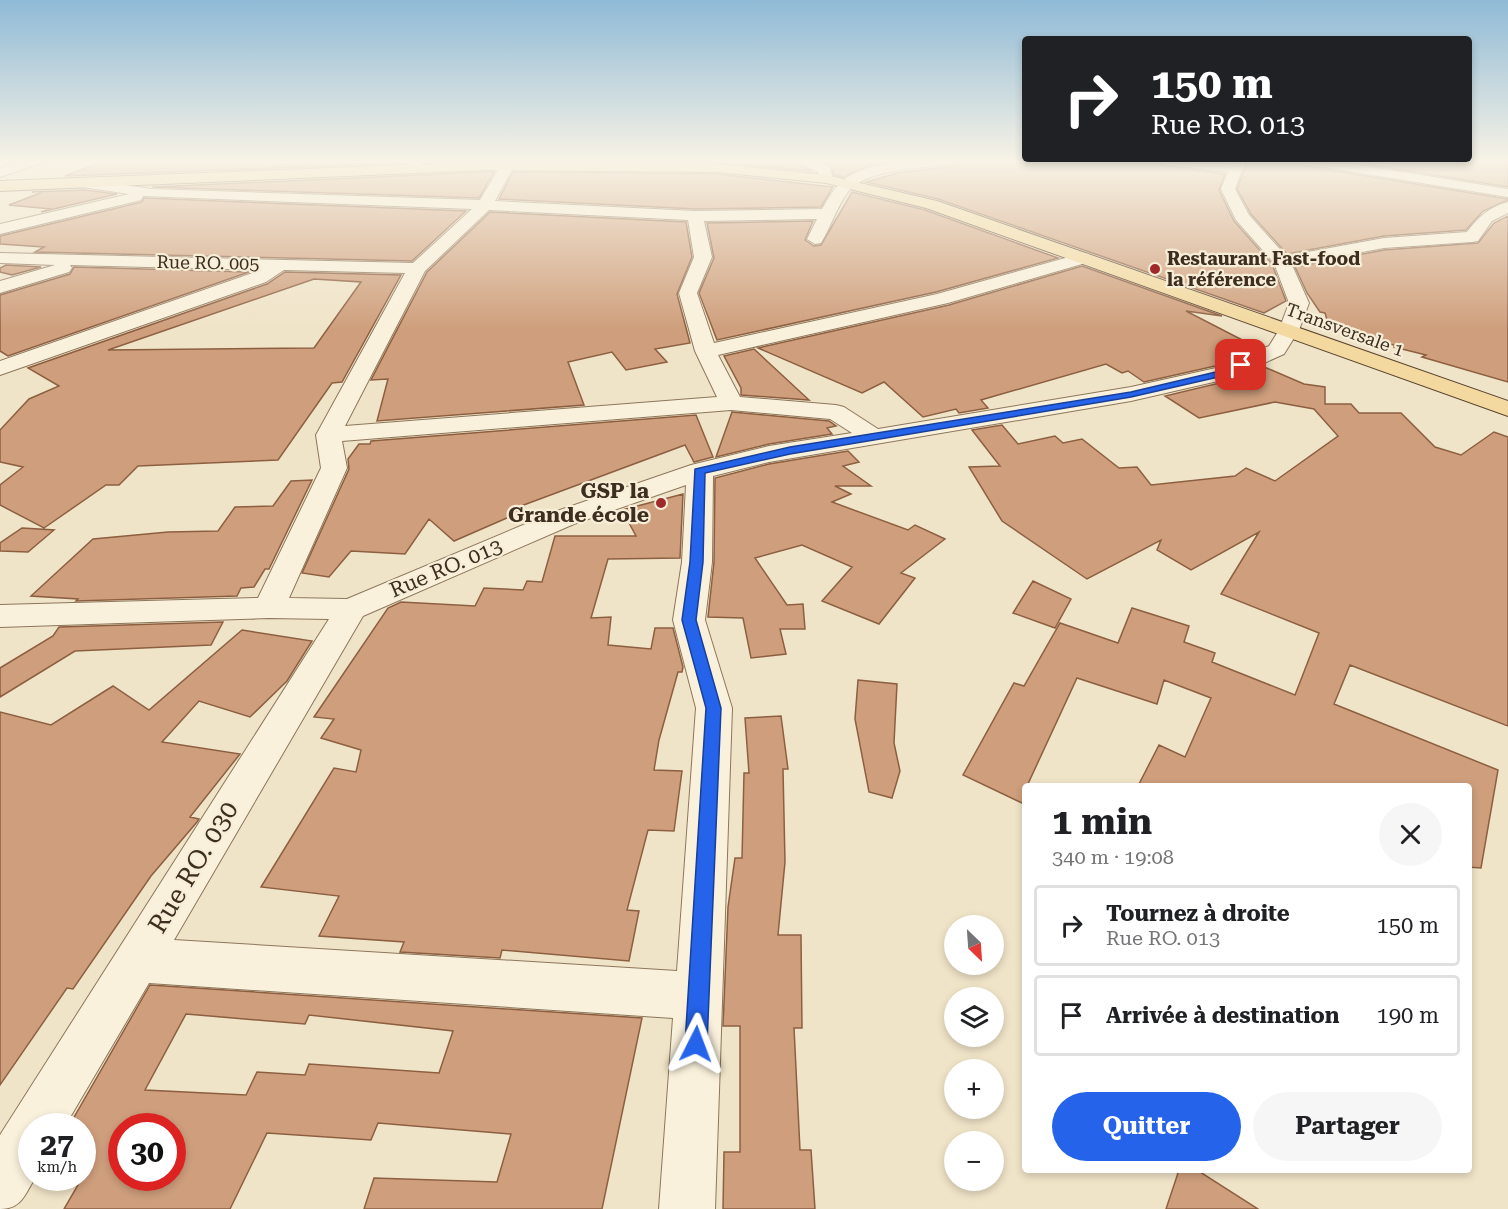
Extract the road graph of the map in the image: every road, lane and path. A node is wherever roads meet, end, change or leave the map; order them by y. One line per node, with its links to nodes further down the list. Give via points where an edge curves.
1 (53, 216): 8 (street)
2 (472, 216): 15 (street)
3 (695, 216): 18 (street, via 703,256 688,292)
4 (826, 216): 9 (street)
5 (967, 216): 11 (main road, Transversale 1)
6 (1242, 216): 13 (street)
7 (1489, 216): 13 (street, via 1472,237 1384,243)
8 (0, 229)
9 (815, 239)
10 (0, 258): 12 (street, Rue RO. 005)
11 (1083, 258): 17 (main road, Transversale 1); 18 (street, via 940,299)
12 (90, 260): 14 (street, Rue RO. 005); 16 (street)
13 (1281, 262): 17 (street, via 1299,303)
14 (283, 265): 15 (street, Rue RO. 005); 19 (street, via 260,278)
15 (417, 268): 22 (street)
16 (0, 287)
17 (1289, 330): 21 (main road, Transversale 1); 23 (street, Rue RO. 013, via 1277,350 1223,373 1131,394)
18 (706, 351): 20 (street)
19 (0, 368)
20 (731, 403): 22 (street); 23 (street, via 836,412)
21 (1508, 409)
22 (328, 435): 25 (street, via 334,468)
23 (873, 436): 24 (street, Rue RO. 013)
24 (699, 471): 26 (street, Rue RO. 013, via 564,518); 29 (street, via 697,562 689,620 714,708)
25 (269, 608): 26 (street, Rue RO. 013); 27 (street, Rue RO. 013)
26 (351, 609): 28 (street, Rue RO. 030)
27 (0, 616)
28 (137, 960): 29 (street); 30 (street, Rue RO. 030)
29 (698, 996): 33 (street)
30 (44, 1113)
31 (18, 1156): 32 (street)
32 (0, 1185)
33 (687, 1209)

